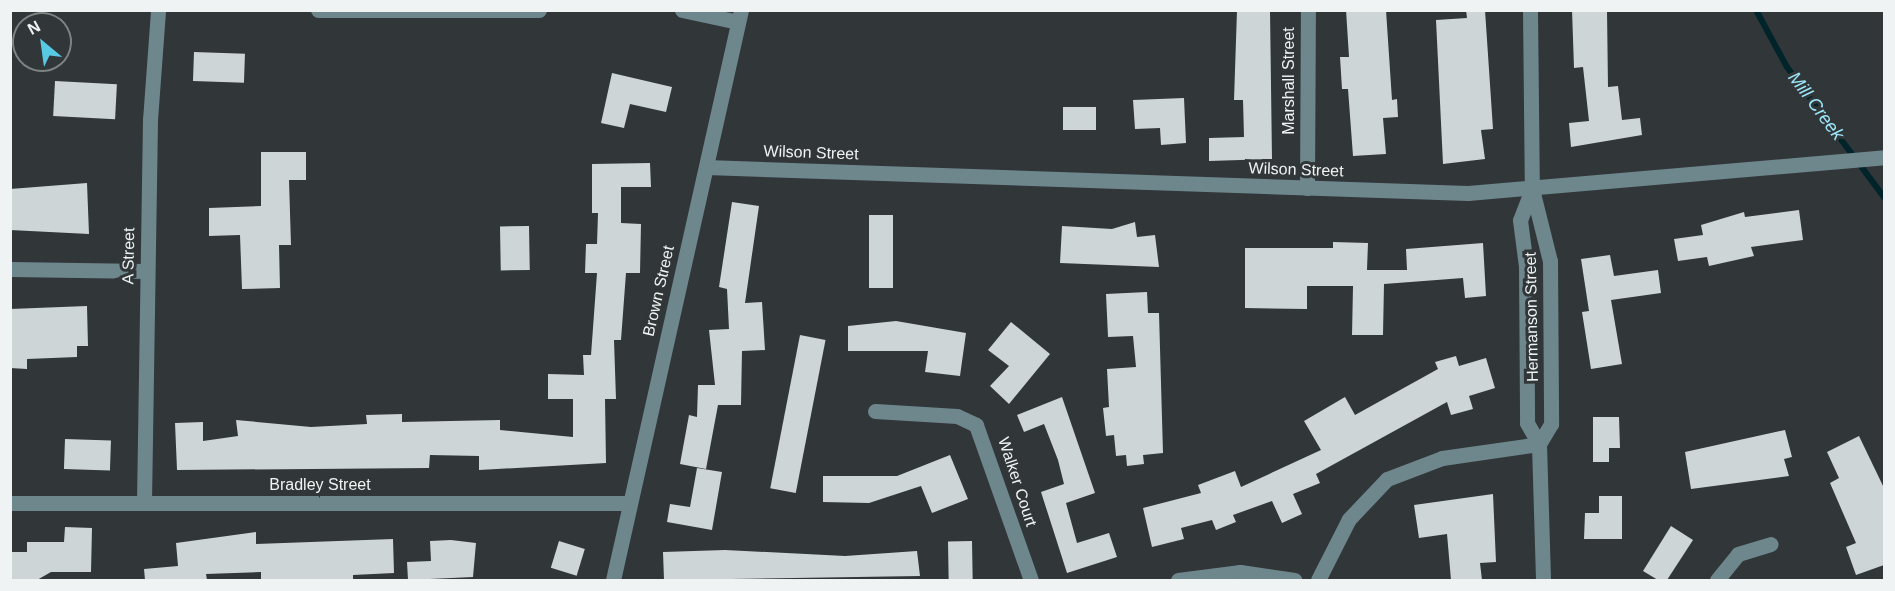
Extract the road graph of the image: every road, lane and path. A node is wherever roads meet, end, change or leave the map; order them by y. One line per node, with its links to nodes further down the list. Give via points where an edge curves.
1 (158, 10): 13 (street, A Street)
2 (318, 10): 3 (street)
3 (539, 10)
4 (682, 10): 7 (street)
5 (1308, 10): 10 (street, Marshall Street)
6 (1530, 10): 11 (street, Hermanson Street)
7 (740, 16): 9 (street, Brown Street)
8 (1884, 157): 11 (street, Wilson Street)
9 (706, 167): 10 (street, Wilson Street); 18 (street, Brown Street)
10 (1307, 188): 11 (street, Wilson Street, via 1439,193)
11 (1532, 189): 15 (street, Hermanson Street, via 1550,261 1551,424); 15 (street, Hermanson Street, via 1520,220 1526,266 1527,423)
12 (10, 269): 13 (street)
13 (146, 271): 17 (street, A Street)
14 (875, 411): 21 (street, Walker Court, via 957,416 976,425)
15 (1539, 444): 24 (street, via 1442,458 1387,479 1349,519); 25 (street, Hermanson Street)
16 (10, 502): 17 (street, Bradley Street)
17 (144, 502): 18 (street, Bradley Street)
18 (630, 503): 20 (street, Brown Street)
19 (1771, 544): 26 (street, via 1738,554)
20 (613, 580)
21 (1031, 580)
22 (1178, 580): 23 (street, via 1240,572)
23 (1294, 580)
24 (1318, 580)
25 (1543, 580)
26 (1717, 580)

